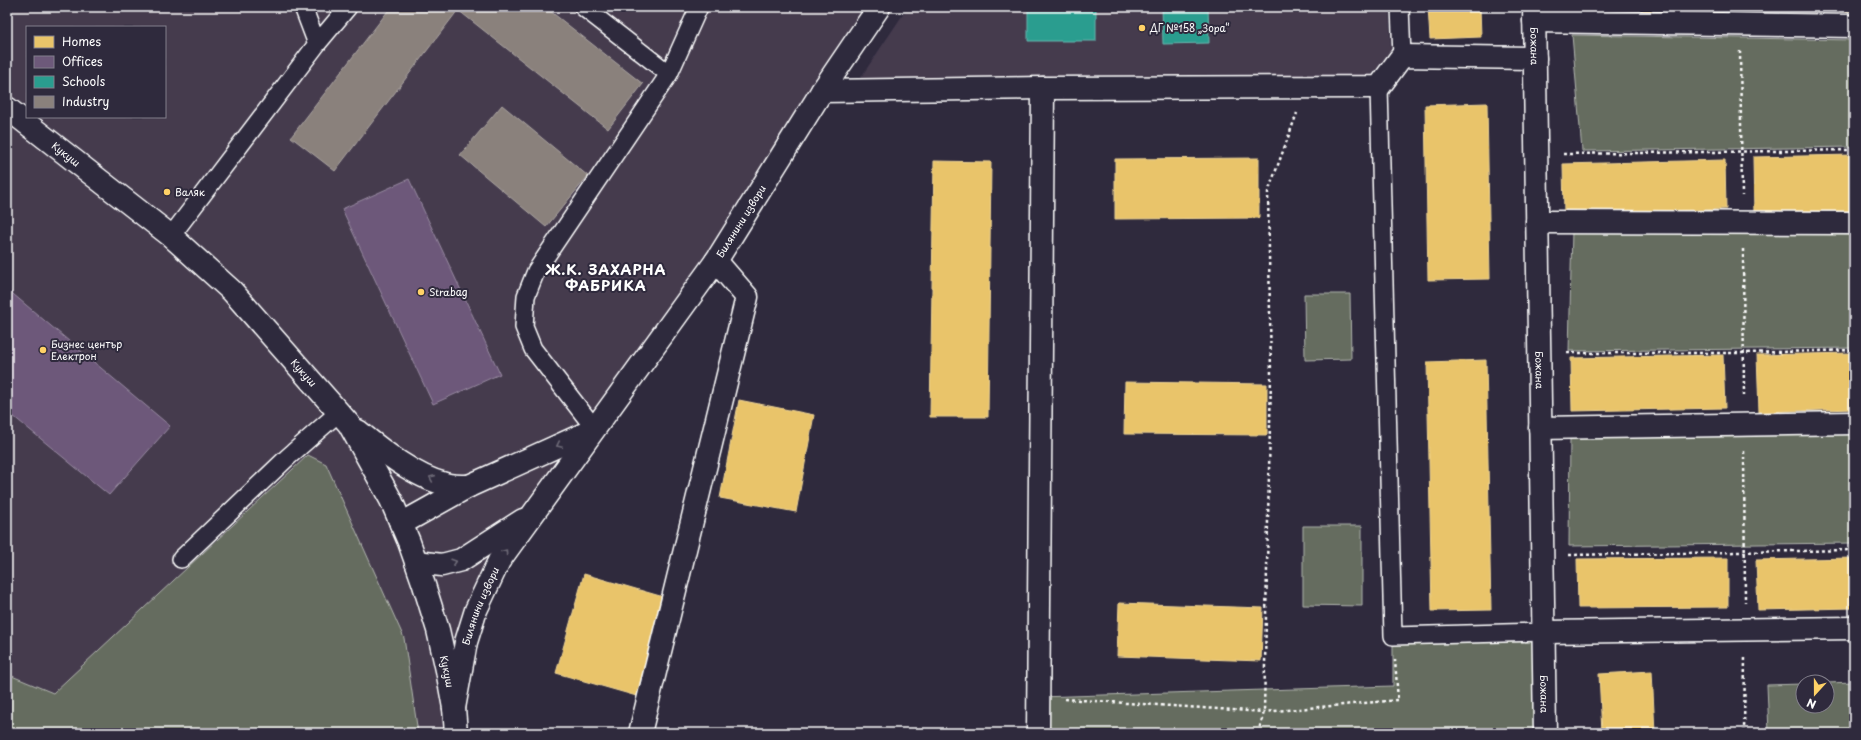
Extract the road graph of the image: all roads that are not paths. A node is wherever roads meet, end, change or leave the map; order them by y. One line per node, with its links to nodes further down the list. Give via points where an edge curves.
1 (303, 7): 9 (lane)
2 (348, 7): 9 (lane)
3 (584, 7): 12 (lane)
4 (699, 7): 12 (lane)
5 (879, 7): 15 (street, Билянини извори)
6 (1400, 7): 10 (lane)
7 (1534, 14): 8 (street, via 1739,24); 11 (street, Божана)
8 (1854, 26)
9 (317, 44): 19 (lane)
10 (1402, 56): 11 (street); 13 (street)
11 (1535, 58): 17 (street, Божана)
12 (669, 74): 24 (lane, via 536,271 526,296 524,327 533,349)
13 (1379, 87): 14 (street); 31 (lane, via 1394,636)
14 (1043, 88): 15 (street); 35 (street)
15 (822, 91): 20 (street, Билянини извори)
16 (7, 108): 19 (street, Кукуш)
17 (1537, 222): 18 (street); 23 (street, Божана)
18 (1854, 223)
19 (171, 236): 21 (street, Кукуш, via 232,291)
20 (716, 262): 24 (street, Билянини извори); 34 (street, via 747,297)
21 (344, 418): 25 (street, Билянини извори, one-way to 21, via 444,484 417,472 386,454); 27 (street, Кукуш, via 391,500); 28 (lane, via 288,457)
22 (1854, 422): 23 (street)
23 (1540, 428): 31 (street, Божана)
24 (594, 429): 25 (street, Билянини извори, one-way to 25); 26 (street, Билянини извори)
25 (469, 486): 27 (street, Билянини извори)
26 (532, 514): 29 (street, Билянини извори, one-way to 26, via 442,565 461,560); 32 (street, Билянини извори, one-way to 26, via 466,642 476,610 499,561)
27 (401, 524): 29 (street, Кукуш)
28 (181, 559)
29 (416, 562): 32 (street, Кукуш, via 438,630)
30 (1854, 628): 31 (street)
31 (1544, 632): 36 (street, Божана)
32 (454, 708): 33 (street, Кукуш)
33 (456, 733)
34 (640, 733)
35 (1038, 733)
36 (1545, 733)

